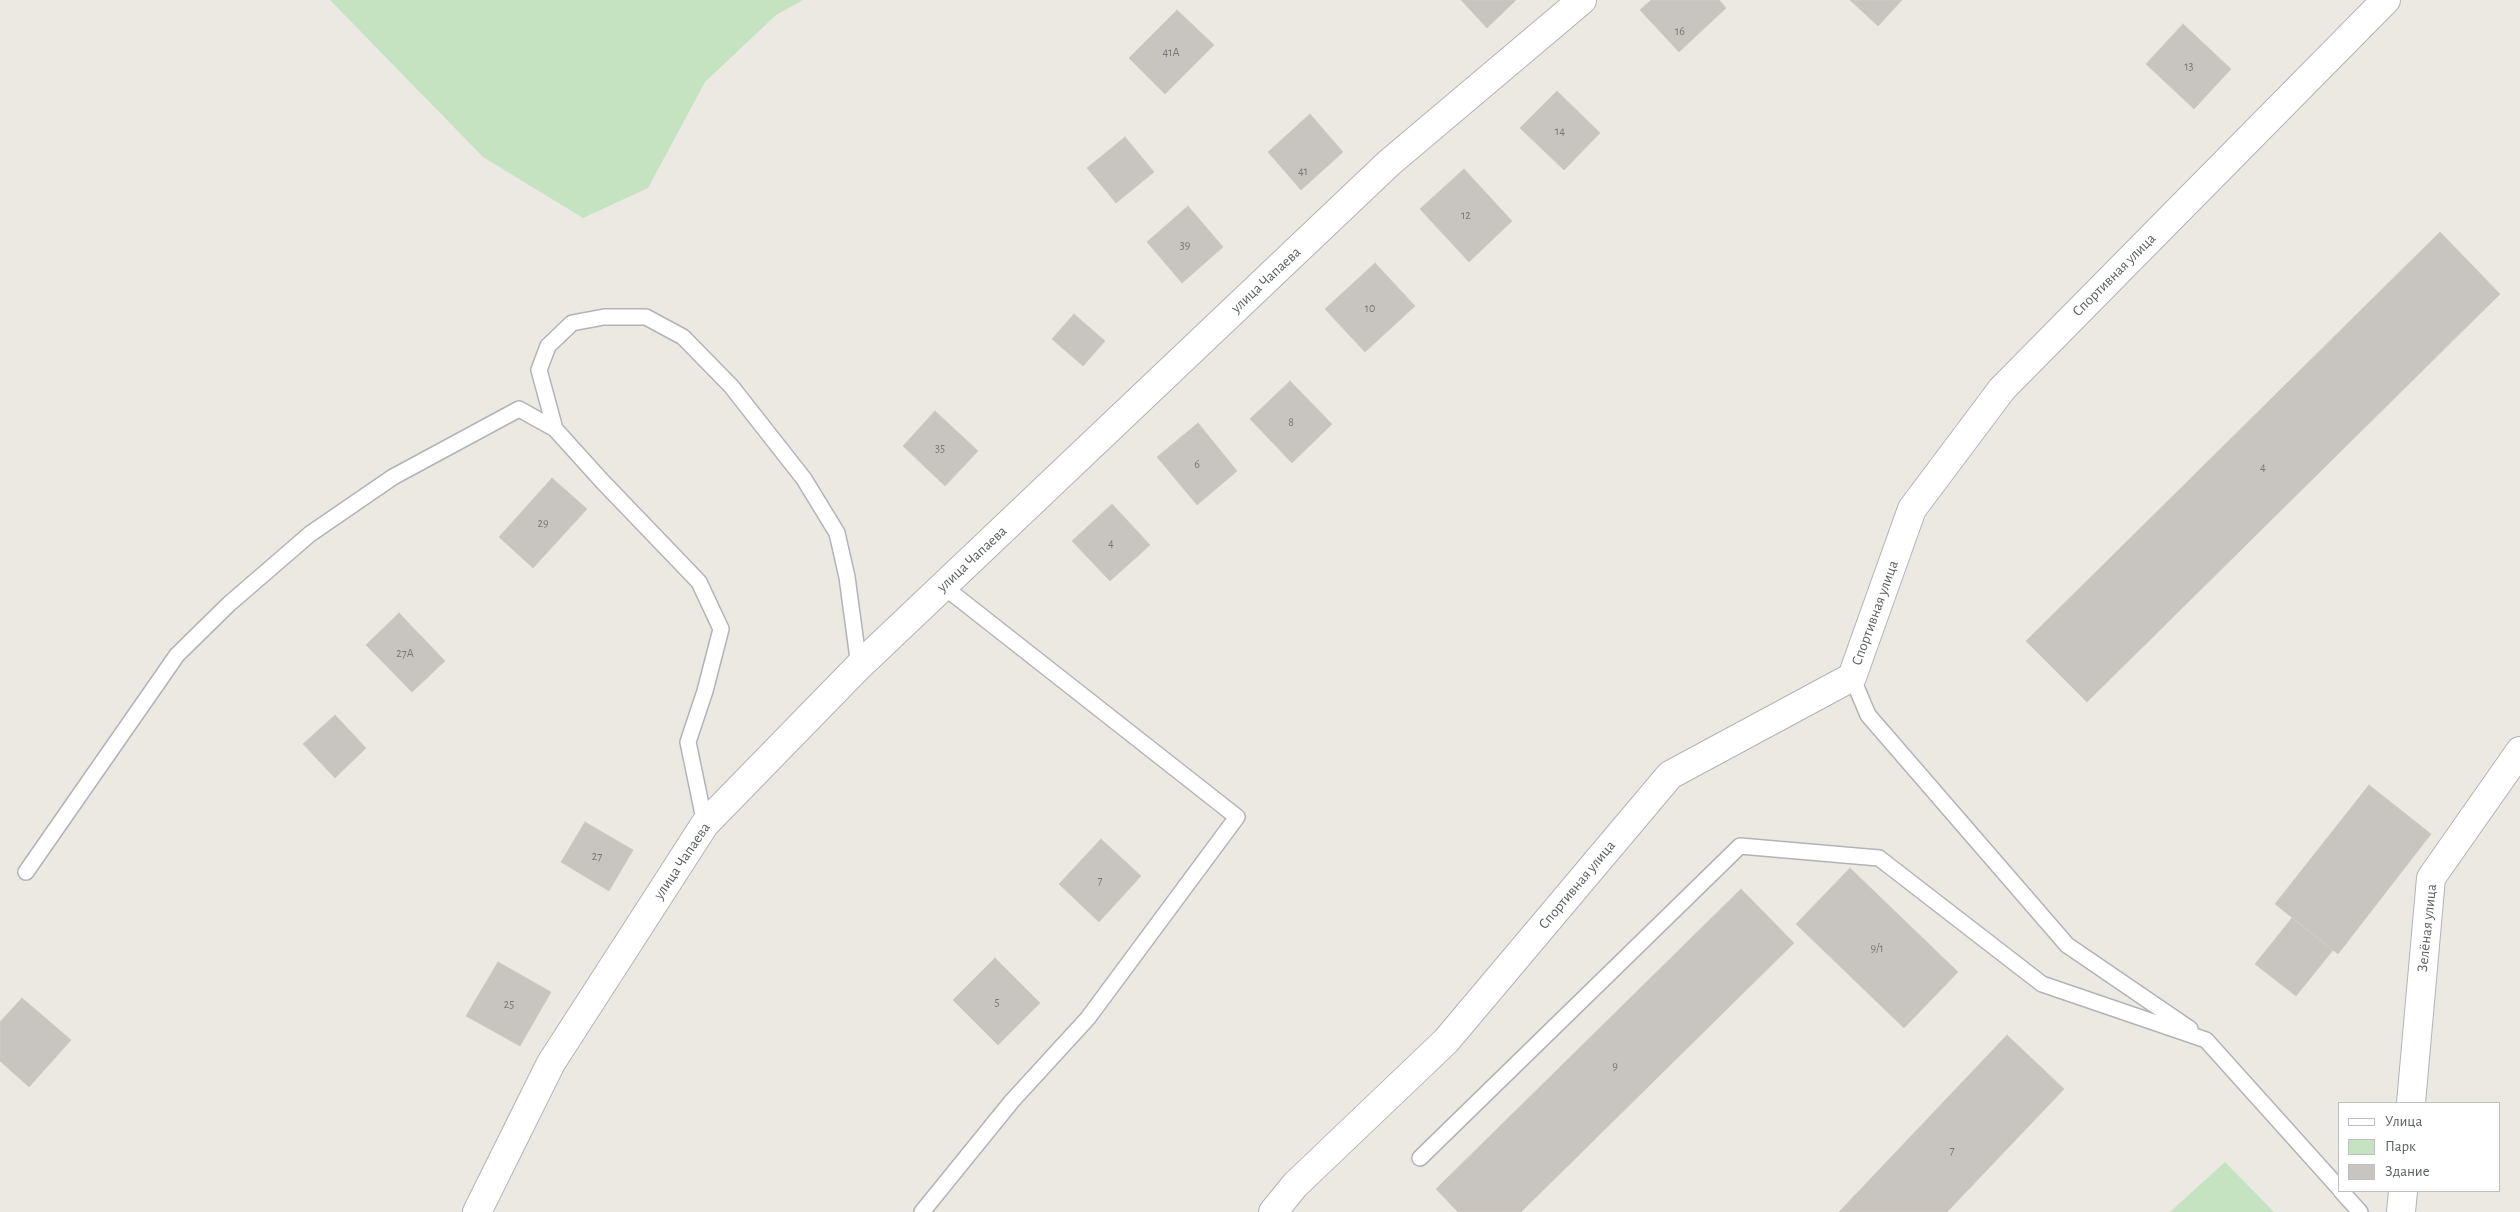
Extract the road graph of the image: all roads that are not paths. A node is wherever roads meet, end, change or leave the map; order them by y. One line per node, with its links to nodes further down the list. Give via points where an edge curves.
1 (1582, 0): 4 (street, улица Чапаева, via 1389,163)
2 (2386, 0): 6 (street, Спортивная улица, via 2002,389 1912,509)
3 (555, 429): 5 (lane, via 539,370 548,346 572,324 604,317 646,317 683,337 731,386 804,479 837,533 847,577); 8 (lane, via 699,582 721,628 688,742); 9 (lane, via 519,409 392,477 310,534 177,654)
4 (944, 586): 5 (street, улица Чапаева); 17 (lane, via 1237,817 1088,1018 1012,1102)
5 (859, 666): 8 (street, улица Чапаева)
6 (1852, 677): 10 (lane, via 1868,715 2067,945); 18 (street, Спортивная улица, via 1670,775 1446,1041 1295,1185)
7 (2520, 751): 11 (street, Зелёная улица, via 2432,878)
8 (705, 824): 16 (street, улица Чапаева, via 551,1064)
9 (26, 872)
10 (2206, 1040): 12 (lane, via 2042,984 1879,858 1740,846); 13 (lane)
11 (2411, 1102)
12 (1420, 1158)
13 (2338, 1187)
14 (2343, 1192): 19 (lane)
15 (2403, 1192): 20 (street)
16 (477, 1212)
17 (922, 1212)
18 (1273, 1212)
19 (2360, 1212)
20 (2401, 1212)

